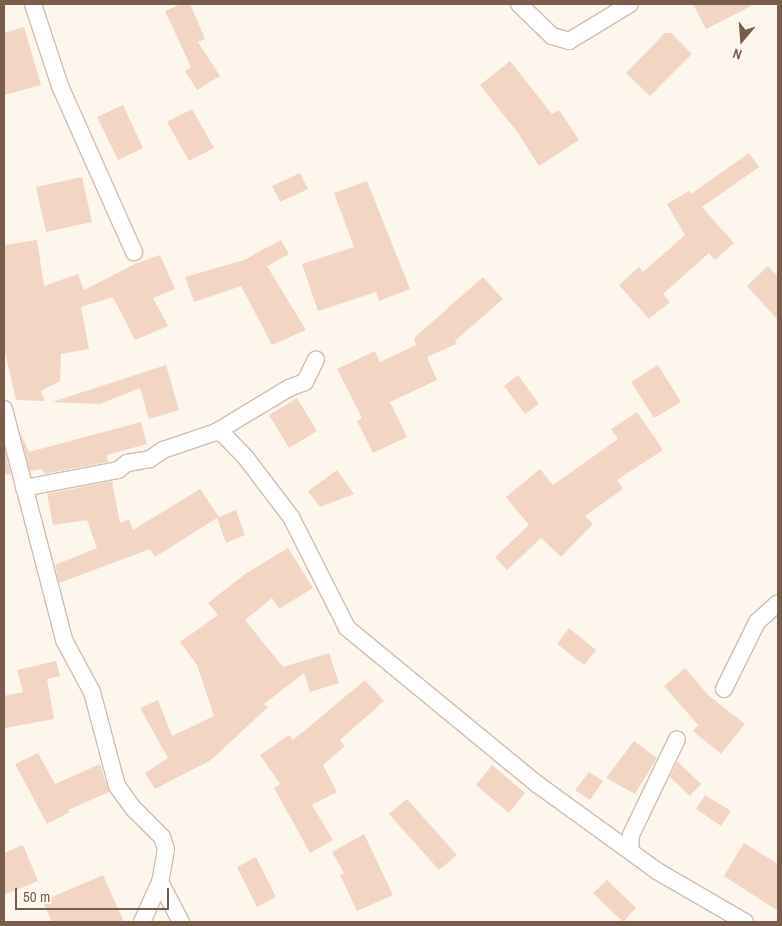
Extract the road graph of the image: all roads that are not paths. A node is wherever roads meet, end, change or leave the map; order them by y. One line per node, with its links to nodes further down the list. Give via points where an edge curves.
1 (32, 4): 4 (street, via 60,86)
2 (519, 4): 3 (street, via 552,36 569,41)
3 (630, 4)
4 (134, 252)
5 (316, 359): 7 (street, via 305,382 288,388)
6 (4, 409): 8 (street)
7 (216, 432): 8 (street, via 163,450 150,459 127,463 118,470); 12 (street, via 223,434 246,458 291,517 347,628 537,784)
8 (24, 488): 13 (street, via 64,640 92,692 117,786 162,837 166,849)
9 (778, 603): 10 (street, via 757,622)
10 (724, 689)
11 (676, 739): 12 (street, via 631,835)
12 (630, 849): 16 (street, via 657,871)
13 (160, 882): 14 (street); 15 (street)
14 (142, 922)
15 (181, 922)
16 (745, 922)

